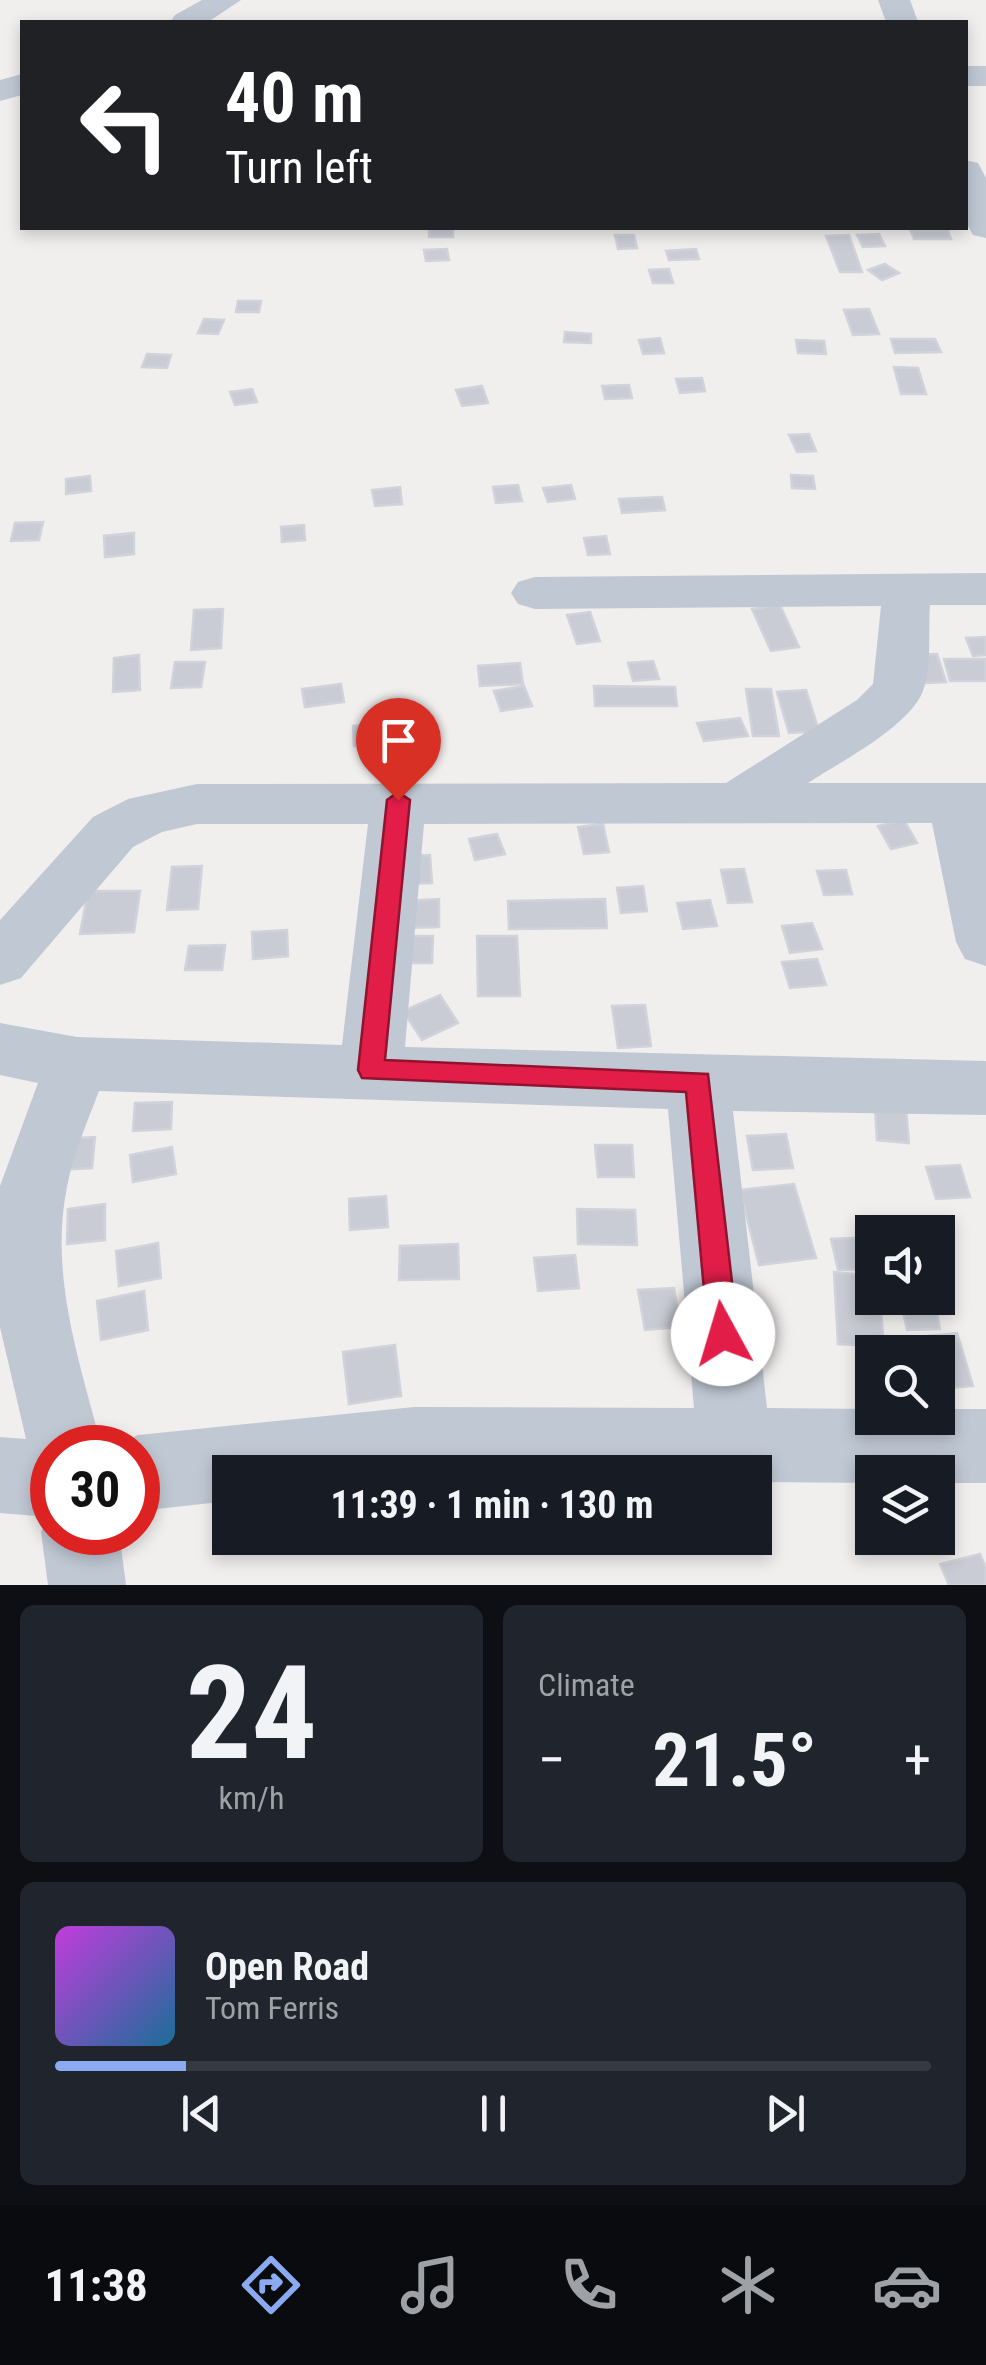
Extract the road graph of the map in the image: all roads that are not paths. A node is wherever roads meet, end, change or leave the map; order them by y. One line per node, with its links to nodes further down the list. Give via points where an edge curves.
1 (224, 0): 2 (street)
2 (189, 20)
3 (968, 179): 4 (street)
4 (986, 226)
5 (986, 589): 6 (street)
6 (907, 590): 7 (street); 9 (street, via 898,689 876,713)
7 (534, 594)
8 (398, 800): 9 (street); 12 (street, via 197,804 148,814 113,832); 15 (street)
9 (738, 802): 10 (street)
10 (970, 803): 11 (street)
11 (986, 942)
12 (0, 961)
13 (0, 1049): 14 (street)
14 (77, 1064): 15 (street); 18 (street, via 33,1190 26,1260)
15 (371, 1070): 16 (street)
16 (698, 1082): 17 (street); 19 (street)
17 (986, 1088)
18 (60, 1425)
19 (734, 1443): 20 (street); 21 (street, via 414,1444)
20 (986, 1446)
21 (160, 1471)
22 (0, 1475): 23 (street)
23 (30, 1478)
24 (83, 1555): 25 (street)
25 (87, 1585)

